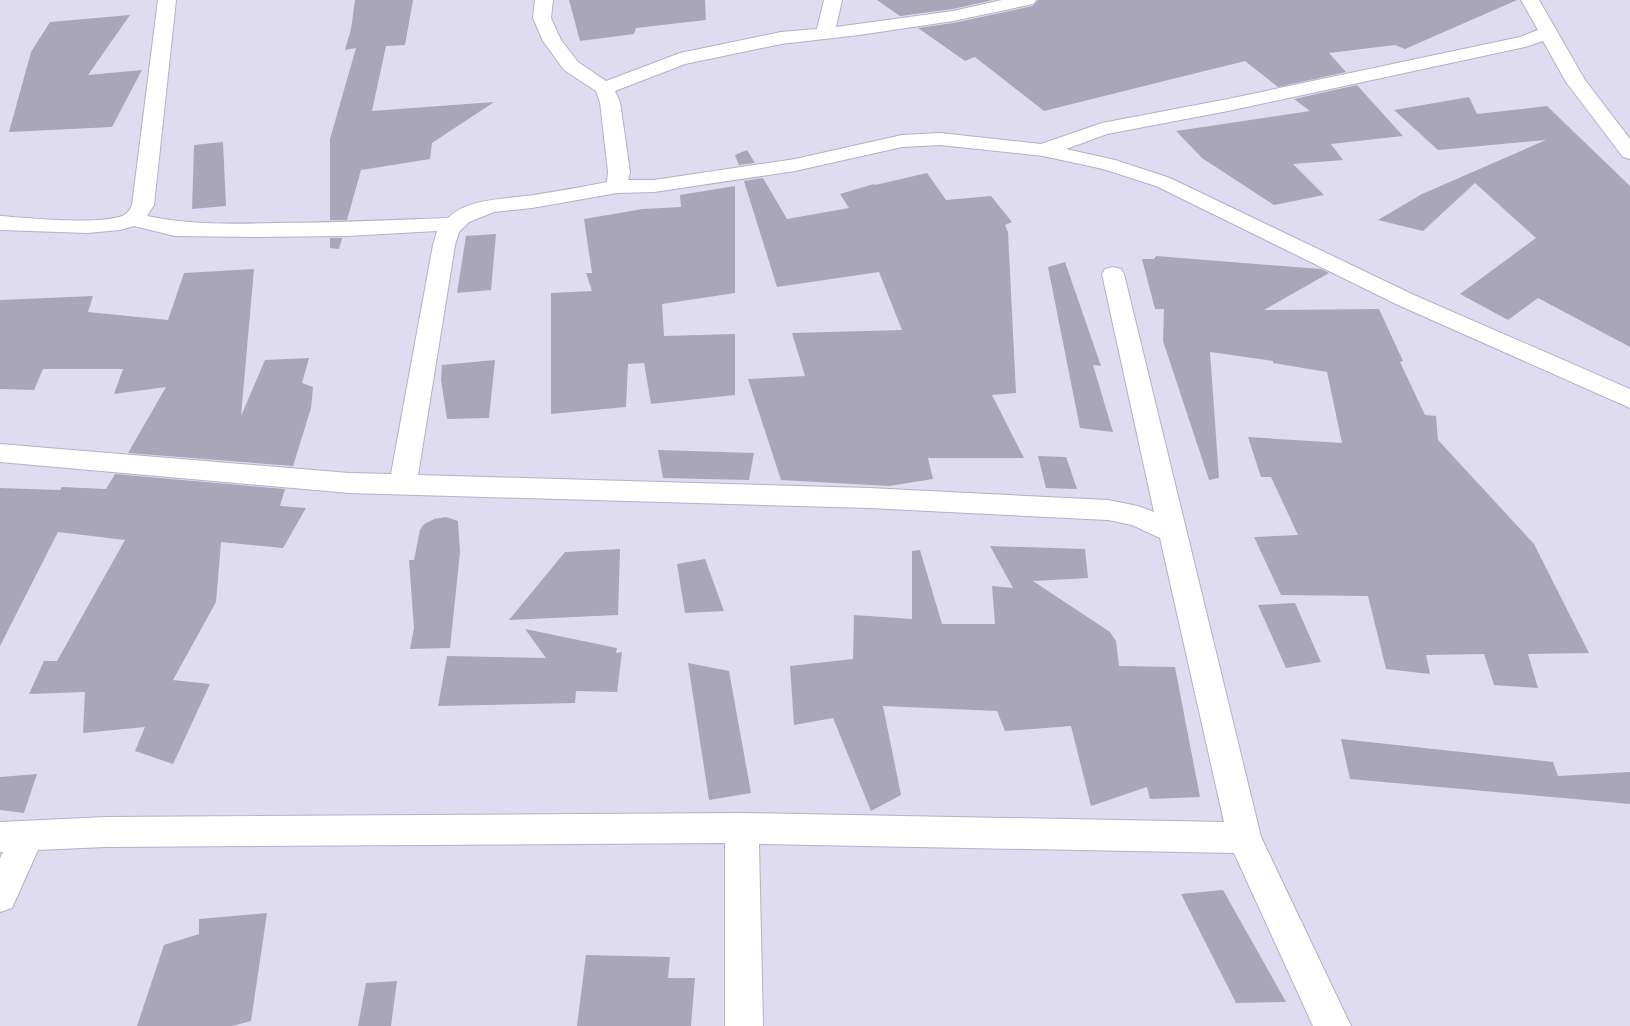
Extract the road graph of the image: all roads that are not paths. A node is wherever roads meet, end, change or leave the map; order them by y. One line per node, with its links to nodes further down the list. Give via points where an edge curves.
1 (166, 0): 14 (street, via 143,205)
2 (544, 0): 10 (street, via 542,18 552,41 571,66)
3 (833, 0): 7 (street)
4 (1027, 0): 7 (street, via 953,16)
5 (1530, 0): 6 (street)
6 (1547, 33): 8 (street); 9 (street)
7 (825, 34): 10 (street, via 781,38 680,59)
8 (1525, 41): 9 (street); 11 (street, via 1102,129)
9 (1558, 53): 12 (street)
10 (604, 88): 13 (street, via 613,119 619,172)
11 (1043, 150): 13 (street, via 940,138 902,141 795,165 654,186); 18 (street, via 1108,164 1163,182 1406,300)
12 (1630, 154)
13 (617, 187): 16 (street, via 491,206 461,217)
14 (132, 220): 15 (street, via 112,225); 16 (street, via 175,229 234,230)
15 (0, 223)
16 (455, 224): 20 (street, via 449,230 444,245)
17 (1113, 274): 21 (street)
18 (1630, 398)
19 (0, 453): 20 (street)
20 (404, 485): 21 (street, via 869,498 1108,510 1138,516)
21 (1174, 532): 24 (street)
22 (742, 828): 23 (street, via 124,832); 24 (street); 26 (street)
23 (13, 837): 25 (street)
24 (1244, 838): 27 (street)
25 (0, 896)
26 (744, 1026)
27 (1332, 1026)

